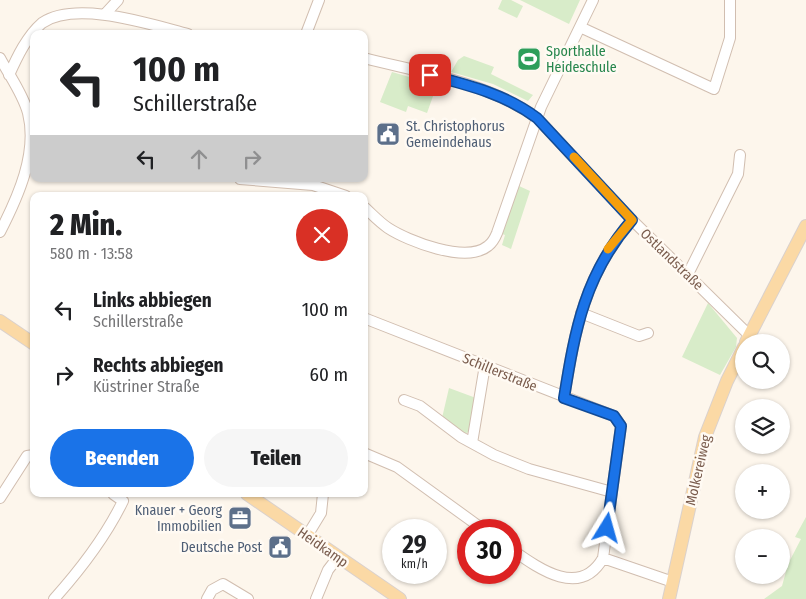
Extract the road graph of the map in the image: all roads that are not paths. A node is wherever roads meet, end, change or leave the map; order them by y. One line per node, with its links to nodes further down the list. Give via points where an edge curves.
1 (118, 0): 5 (street)
2 (319, 0): 9 (street)
3 (594, 0): 6 (street)
4 (730, 0): 6 (street, via 730,38 714,89)
5 (106, 13): 7 (street, via 70,11 46,21); 8 (street)
6 (580, 27): 15 (street)
7 (38, 30)
8 (172, 30)
9 (308, 30)
10 (30, 38): 13 (street)
11 (0, 58): 13 (street)
12 (368, 59): 15 (street, Ostlandstraße, via 483,90 520,105)
13 (9, 75): 14 (street)
14 (30, 110)
15 (537, 118): 20 (street, via 497,233 490,245 483,249 456,252 420,244 386,227); 21 (street, Ostlandstraße)
16 (30, 146): 23 (street, via 22,182)
17 (740, 155): 24 (street, via 738,174)
18 (276, 182): 19 (street, via 312,185)
19 (334, 192)
20 (368, 211)
21 (632, 220): 24 (street, Ostlandstraße); 25 (street, via 605,254)
22 (806, 226): 30 (main road, Molkereiweg)
23 (0, 232)
24 (688, 274): 29 (street, Ostlandstraße)
25 (581, 314): 28 (street, via 639,336); 34 (street)
26 (368, 320): 32 (street, Schillerstraße)
27 (0, 321): 31 (main road)
28 (648, 333)
29 (740, 334)
30 (751, 334)
31 (30, 341)
32 (485, 365): 34 (street, Schillerstraße); 36 (street)
33 (735, 366): 49 (main road, Molkereiweg, via 705,437)
34 (564, 398): 39 (street, Schillerstraße, via 614,416 621,426)
35 (404, 400): 36 (street, via 420,406)
36 (472, 443): 39 (street, via 529,469)
37 (368, 455): 44 (street, via 397,467)
38 (30, 456): 43 (street)
39 (612, 492): 48 (street, Schillerstraße)
40 (117, 497): 50 (street, via 123,501 115,516 80,568)
41 (251, 497): 45 (main road, Heidkamp)
42 (323, 497): 45 (street, via 321,514)
43 (0, 498)
44 (469, 519)
45 (307, 536): 47 (main road, Heidkamp)
46 (522, 556): 48 (street, via 550,575 568,578 588,574 599,566)
47 (338, 557): 53 (street, via 328,570); 54 (main road, Heidkamp)
48 (603, 558): 49 (street)
49 (673, 582): 55 (main road, Molkereiweg)
50 (54, 599)
51 (207, 599): 52 (street, via 212,590 223,584)
52 (248, 599)
53 (316, 599)
54 (400, 599)
55 (669, 599)

